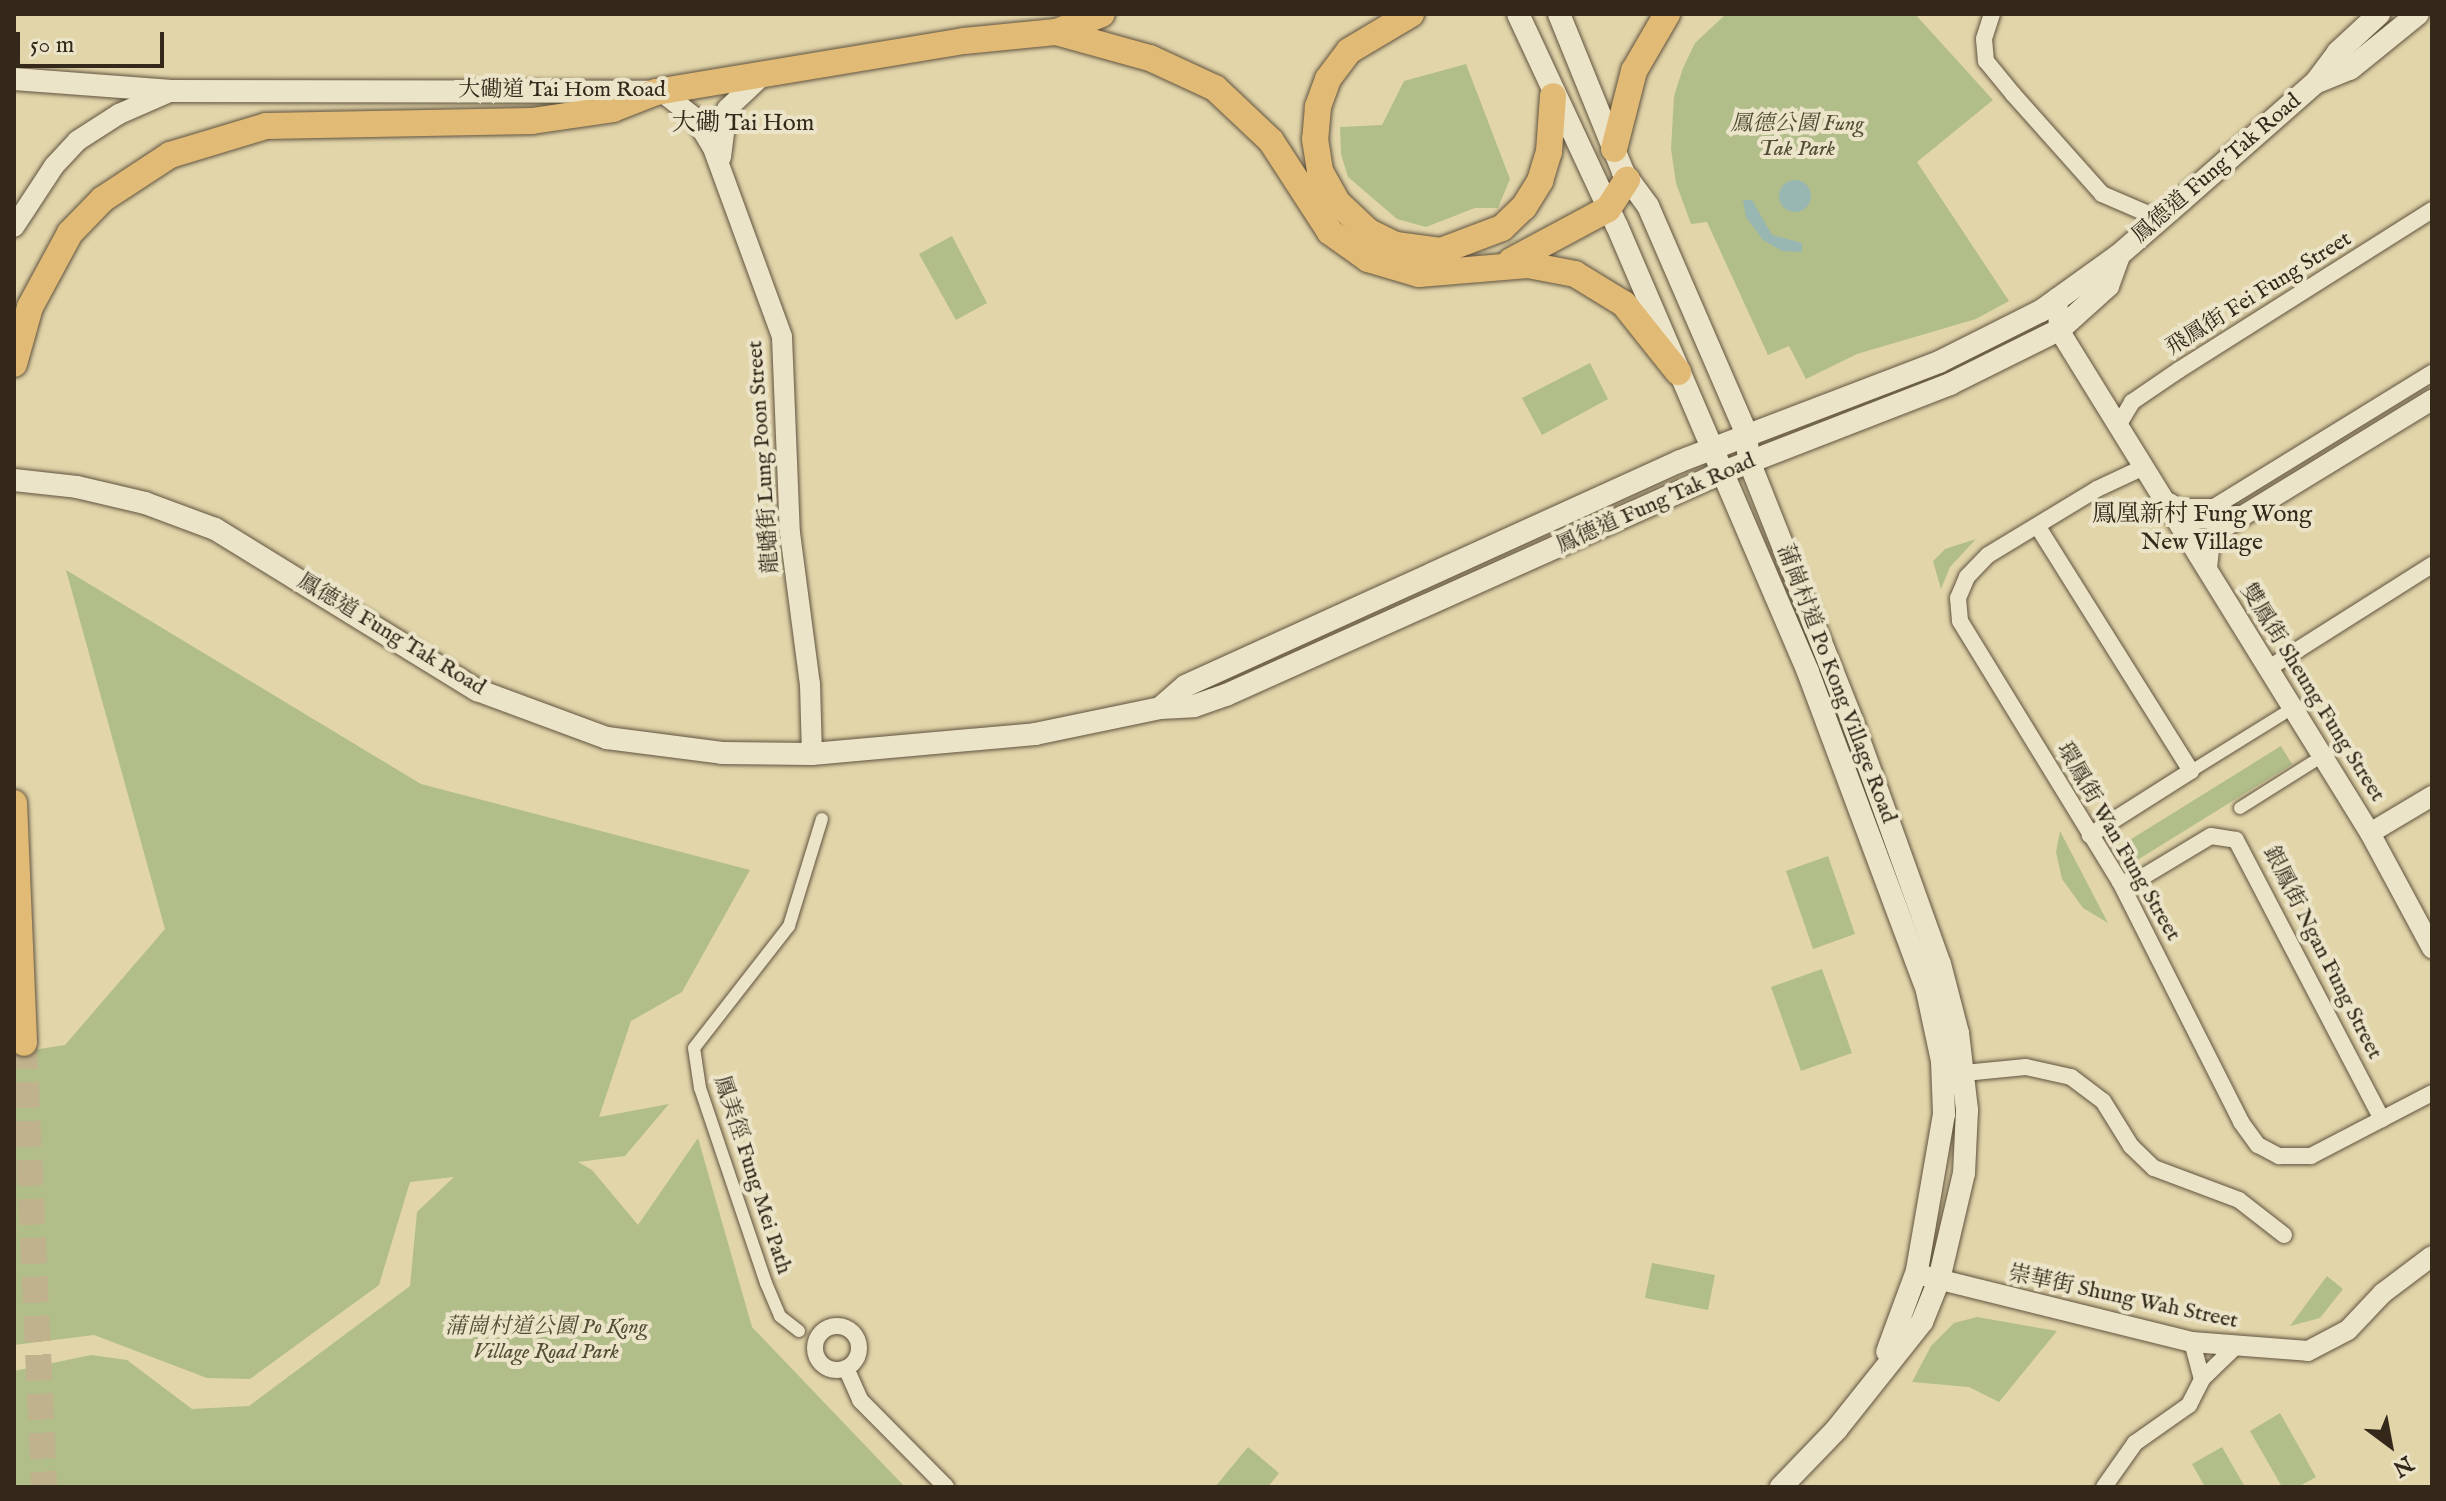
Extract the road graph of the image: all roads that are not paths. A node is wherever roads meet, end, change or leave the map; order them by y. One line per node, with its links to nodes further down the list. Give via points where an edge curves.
1 (1102, 14): 9 (main road, 大磡道 Tai Hom Road)
2 (1411, 14): 14 (main road, via 1349,51 1328,79 1318,107 1320,171 1337,202 1369,232 1396,245 1441,251 1502,228 1540,181 1549,152)
3 (1559, 14): 15 (main road, 蒲崗村道 Po Kong Village Road)
4 (1667, 14): 15 (main road, via 1634,71)
5 (1992, 14): 20 (street, via 1984,39 1986,61 2013,94 2102,194)
6 (2418, 14): 8 (main road, 鳳德道 Fung Tak Road)
7 (1518, 15): 14 (main road, 蒲崗村道 Po Kong Village Road)
8 (2388, 20): 20 (main road, 鳳德道 Fung Tak Road, via 2338,52 2315,83)
9 (1056, 32): 10 (main road, 大磡道 Tai Hom Road, via 964,41); 23 (main road, via 1150,58 1215,88 1271,141 1330,232 1368,259 1419,274)
10 (763, 75): 13 (main road, 大磡道 Tai Hom Road); 16 (street, 龍蟠街 Lung Poon Street, via 725,113)
11 (14, 79): 12 (main road, 大磡道 Tai Hom Road)
12 (172, 91): 13 (main road, 大磡道 Tai Hom Road); 21 (street, via 119,114 77,141)
13 (659, 92): 16 (street, 龍蟠街 Lung Poon Street, via 695,118); 26 (main road, via 599,112 460,126 282,125 226,135 170,155 103,199 70,233 30,307)
14 (1553, 96): 18 (main road, 蒲崗村道 Po Kong Village Road)
15 (1614, 149): 17 (main road, 蒲崗村道 Po Kong Village Road)
16 (721, 165): 45 (street, 龍蟠街 Lung Poon Street, via 782,337 790,533 810,684)
17 (1627, 180): 18 (main road); 31 (main road, 蒲崗村道 Po Kong Village Road, via 1648,206)
18 (1608, 209): 23 (main road, via 1534,253); 27 (main road, 蒲崗村道 Po Kong Village Road)
19 (2432, 210): 30 (street, 飛鳳街 Fei Fung Street, via 2132,402)
20 (2160, 219): 22 (main road, 鳳德道 Fung Tak Road)
21 (14, 227)
22 (2119, 255): 24 (main road, 鳳德道 Fung Tak Road); 25 (main road, 鳳德道 Fung Tak Road, via 2108,286)
23 (1492, 268): 27 (main road, via 1542,266 1600,286 1624,304)
24 (2057, 298): 25 (street, 雙鳳街 Sheung Fung Street); 31 (main road, 鳳德道 Fung Tak Road, via 1994,337 1939,362)
25 (2059, 330): 30 (street, 雙鳳街 Sheung Fung Street); 33 (main road, 鳳德道 Fung Tak Road, via 1950,384)
26 (14, 364)
27 (1678, 372): 32 (main road, 蒲崗村道 Po Kong Village Road)
28 (2432, 373): 37 (street, via 2214,507 2195,509)
29 (2432, 400): 38 (street)
30 (2119, 424): 34 (street, 雙鳳街 Sheung Fung Street)
31 (1746, 433): 32 (main road, 鳳德道 Fung Tak Road); 33 (main road, 蒲崗村道 Po Kong Village Road)
32 (1711, 449): 35 (main road, 蒲崗村道 Po Kong Village Road); 43 (main road, 鳳德道 Fung Tak Road, via 1198,680)
33 (1749, 461): 35 (main road, 鳳德道 Fung Tak Road); 57 (main road, 蒲崗村道 Po Kong Village Road, via 1852,720 1940,964)
34 (2144, 467): 37 (street, 雙鳳街 Sheung Fung Street); 39 (street, 環鳳街 Wan Fung Street, via 2097,489)
35 (1721, 473): 43 (main road, 鳳德道 Fung Tak Road, via 1338,649 1207,702); 62 (main road, 蒲崗村道 Po Kong Village Road, via 1814,686 1927,991 1942,1061 1944,1114)
36 (14, 480): 45 (main road, 鳳德道 Fung Tak Road, via 132,500 215,529 477,690 607,738 722,753)
37 (2166, 501): 38 (street, via 2195,519); 41 (street, 雙鳳街 Sheung Fung Street)
38 (2238, 516): 41 (street, via 2210,540)
39 (2038, 527): 47 (street); 53 (street, 環鳳街 Wan Fung Street, via 1988,555 1967,577 1958,598 1960,621)
40 (2432, 565): 42 (street)
41 (2207, 568): 42 (street, 雙鳳街 Sheung Fung Street)
42 (2269, 668): 52 (street, 雙鳳街 Sheung Fung Street)
43 (1160, 708): 45 (main road, 鳳德道 Fung Tak Road, via 1073,730)
44 (2283, 714): 47 (street)
45 (812, 754)
46 (2313, 762): 50 (street)
47 (2193, 770): 53 (street)
48 (2432, 796): 52 (street)
49 (14, 803): 56 (main road)
50 (2240, 808)
51 (822, 819): 64 (street, 鳳美徑 Fung Mei Path, via 789,926 694,1048 700,1088 766,1283 780,1316)
52 (2370, 833): 55 (street, 雙鳳街 Sheung Fung Street)
53 (2090, 835): 54 (street, 環鳳街 Wan Fung Street)
54 (2120, 882): 59 (street, 環鳳街 Wan Fung Street, via 2241,1122 2258,1145 2279,1156 2311,1156); 59 (street, 銀鳳街 Ngan Fung Street, via 2136,881 2202,840 2228,837 2249,857)
55 (2432, 948)
56 (24, 1043)
57 (1964, 1073): 60 (street, via 2026,1067 2071,1077 2103,1101 2131,1146 2154,1168 2239,1200); 63 (main road, 蒲崗村道 Po Kong Village Road, via 1964,1173)
58 (2432, 1093): 59 (street, 環鳳街 Wan Fung Street)
59 (2382, 1119)
60 (2284, 1235)
61 (2432, 1256): 66 (street, 崇華街 Shung Wah Street, via 2327,1344 2308,1351)
62 (1917, 1274): 63 (street, 崇華街 Shung Wah Street); 67 (main road, 蒲崗村道 Po Kong Village Road)
63 (1939, 1280): 65 (street, 崇華街 Shung Wah Street); 67 (main road, 蒲崗村道 Po Kong Village Road, via 1922,1322)
64 (799, 1331)
65 (2192, 1342): 66 (street, 崇華街 Shung Wah Street); 69 (street)
66 (2234, 1348): 69 (street)
67 (1881, 1367): 71 (main road, 蒲崗村道 Po Kong Village Road, via 1843,1421)
68 (846, 1368): 70 (street, via 860,1400)
69 (2202, 1379): 72 (street, via 2189,1405 2135,1443)
70 (946, 1487)
71 (1781, 1487)
72 (2104, 1487)

